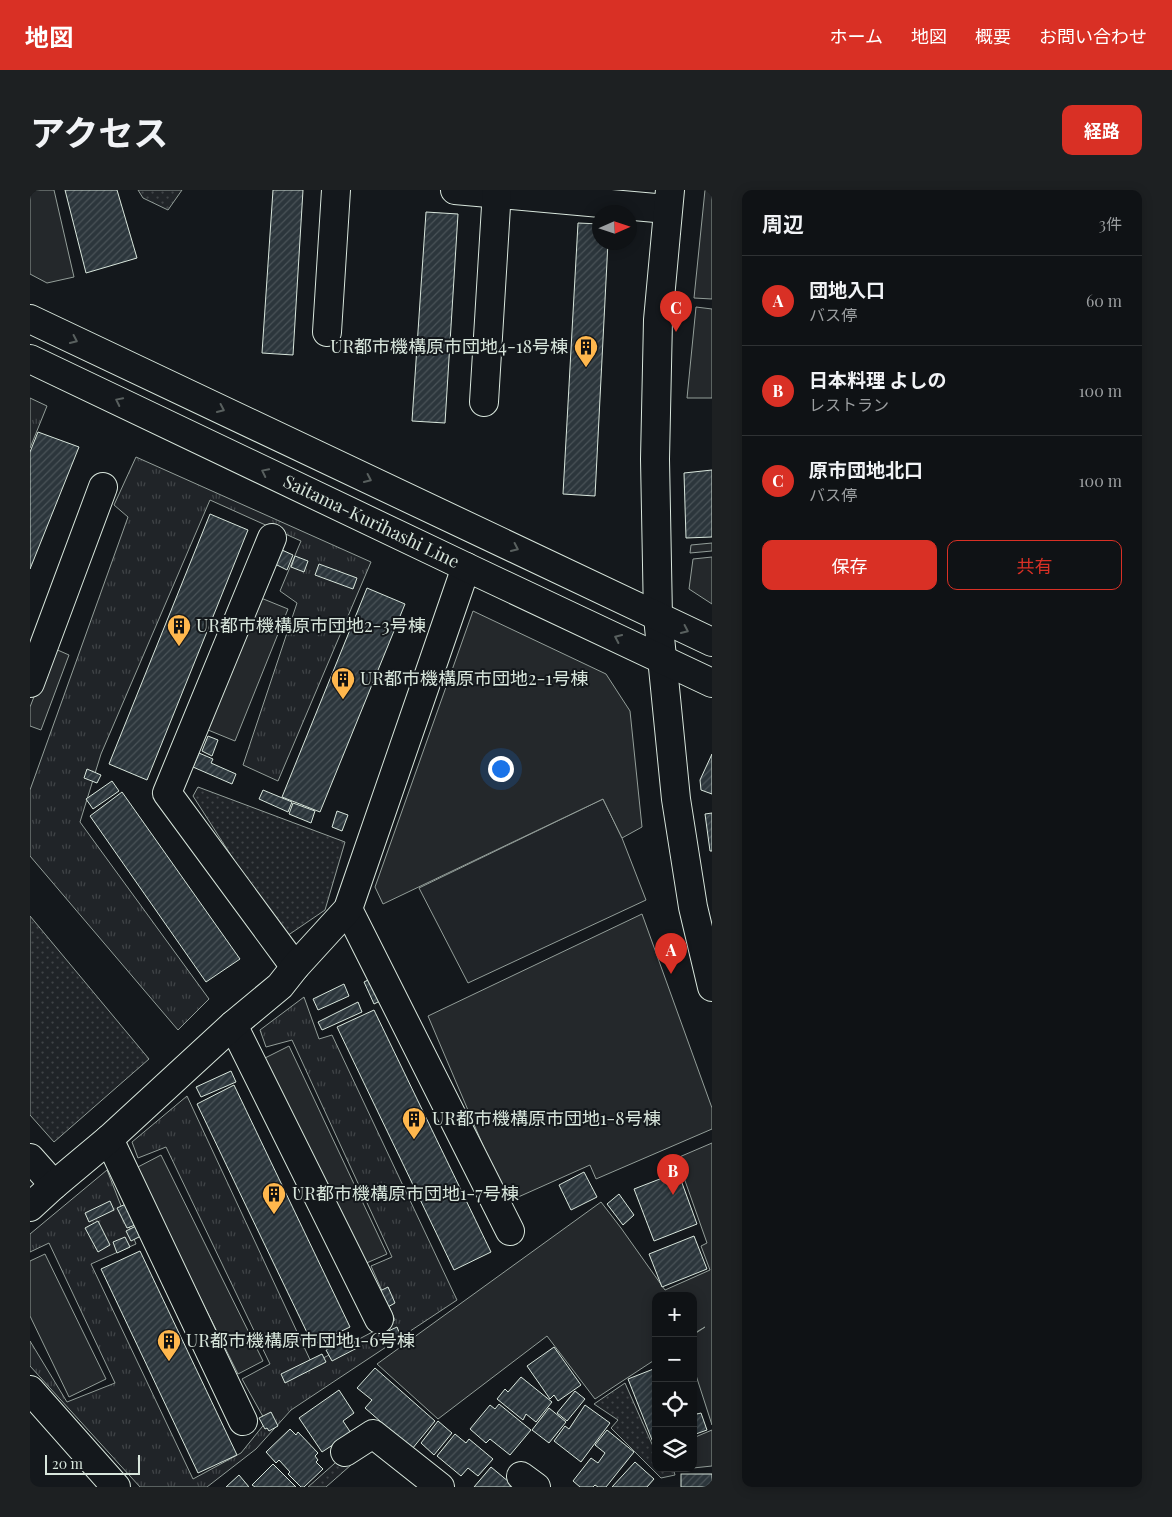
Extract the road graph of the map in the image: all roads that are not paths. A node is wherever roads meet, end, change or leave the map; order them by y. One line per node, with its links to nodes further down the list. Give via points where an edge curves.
1 (336, 190): 6 (street)
2 (455, 190): 3 (street)
3 (497, 192): 4 (street); 8 (street)
4 (669, 199): 12 (street, via 658,320 655,459)
5 (30, 319): 12 (street, Saitama-Kurihashi Line, one-way to 12)
6 (327, 332)
7 (30, 359): 11 (street, Saitama-Kurihashi Line, one-way to 7)
8 (484, 402)
9 (103, 487): 15 (street)
10 (272, 538): 18 (street, via 167,793)
11 (466, 567): 14 (street, Saitama-Kurihashi Line, one-way to 11); 17 (street)
12 (658, 617): 13 (street, Saitama-Kurihashi Line, one-way to 13); 14 (street)
13 (712, 642)
14 (662, 659): 16 (street, Saitama-Kurihashi Line); 19 (street, via 676,799 693,907)
15 (30, 683)
16 (712, 683)
17 (348, 909): 18 (street); 25 (street)
18 (295, 967): 20 (street, via 280,986)
19 (712, 987)
20 (233, 1025): 21 (street); 26 (street)
21 (109, 1139): 23 (street); 28 (street)
22 (30, 1158): 23 (street)
23 (54, 1185): 24 (street)
24 (30, 1207)
25 (510, 1230)
26 (379, 1319)
27 (30, 1390): 30 (street)
28 (243, 1421)
29 (345, 1452): 31 (street, via 373,1434)
30 (116, 1487)
31 (440, 1487)

